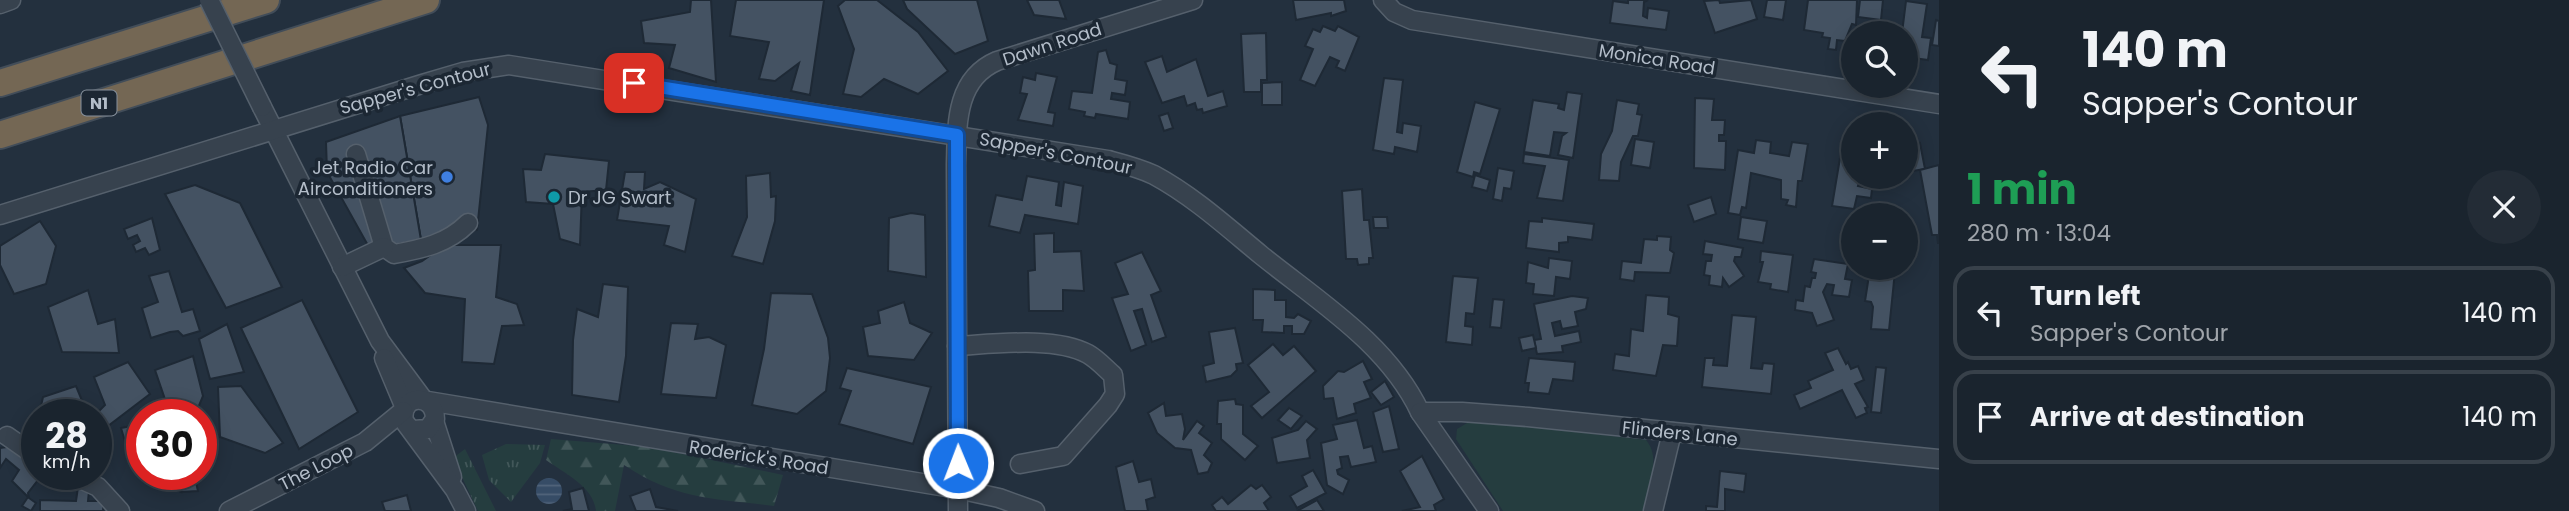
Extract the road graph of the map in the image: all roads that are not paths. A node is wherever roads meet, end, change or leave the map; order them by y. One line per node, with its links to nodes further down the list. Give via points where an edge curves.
1 (11, 0): 7 (street)
2 (209, 0): 10 (street, bridge)
3 (266, 0): 8 (highway)
4 (426, 0): 11 (highway, N1)
5 (1194, 0): 12 (street, Dawn Road, via 984,68 964,92)
6 (1383, 0): 9 (street, Monica Road, via 1394,12 1412,20)
7 (0, 4)
8 (0, 83)
9 (1939, 104)
10 (273, 129): 12 (street, Sapper's Contour, via 463,72 509,65); 14 (street, Sapper's Contour); 17 (street)
11 (0, 135)
12 (957, 135): 19 (street, Dawn Road); 23 (street, Sapper's Contour, via 1108,160 1138,168 1176,188 1372,346 1401,379)
13 (356, 155): 16 (street)
14 (0, 215)
15 (468, 223): 16 (street, via 455,236 428,247 394,254)
16 (384, 247): 17 (street)
17 (342, 267): 18 (street)
18 (380, 341): 20 (street); 21 (street)
19 (957, 346): 31 (street, via 1064,346 1087,353 1113,375 1115,394 1063,456); 32 (street, Dawn Road)
20 (425, 400): 21 (street, via 411,401); 22 (street, Roderick's Road); 24 (street, via 433,407)
21 (404, 409): 25 (street, via 404,421); 28 (street, The Loop)
22 (480, 411): 24 (street, Roderick's Road); 32 (street, Roderick's Road)
23 (1420, 412): 26 (street, Flinders Lane, via 1470,412); 40 (street, Sapper's Contour)
24 (435, 420): 25 (street, via 424,431); 34 (street)
25 (412, 430): 28 (street, The Loop); 34 (street)
26 (1672, 432): 30 (street, Flinders Lane); 41 (street)
27 (7, 436): 29 (street)
28 (365, 442): 36 (street, The Loop)
29 (21, 446)
30 (1939, 459)
31 (1020, 464)
32 (958, 489): 38 (street, Dawn Road); 39 (street, Roderick's Road)
33 (99, 490): 35 (street)
34 (456, 490): 37 (street)
35 (120, 511)
36 (229, 511)
37 (466, 511)
38 (958, 511)
39 (1035, 511)
40 (1489, 511)
41 (1653, 511)

